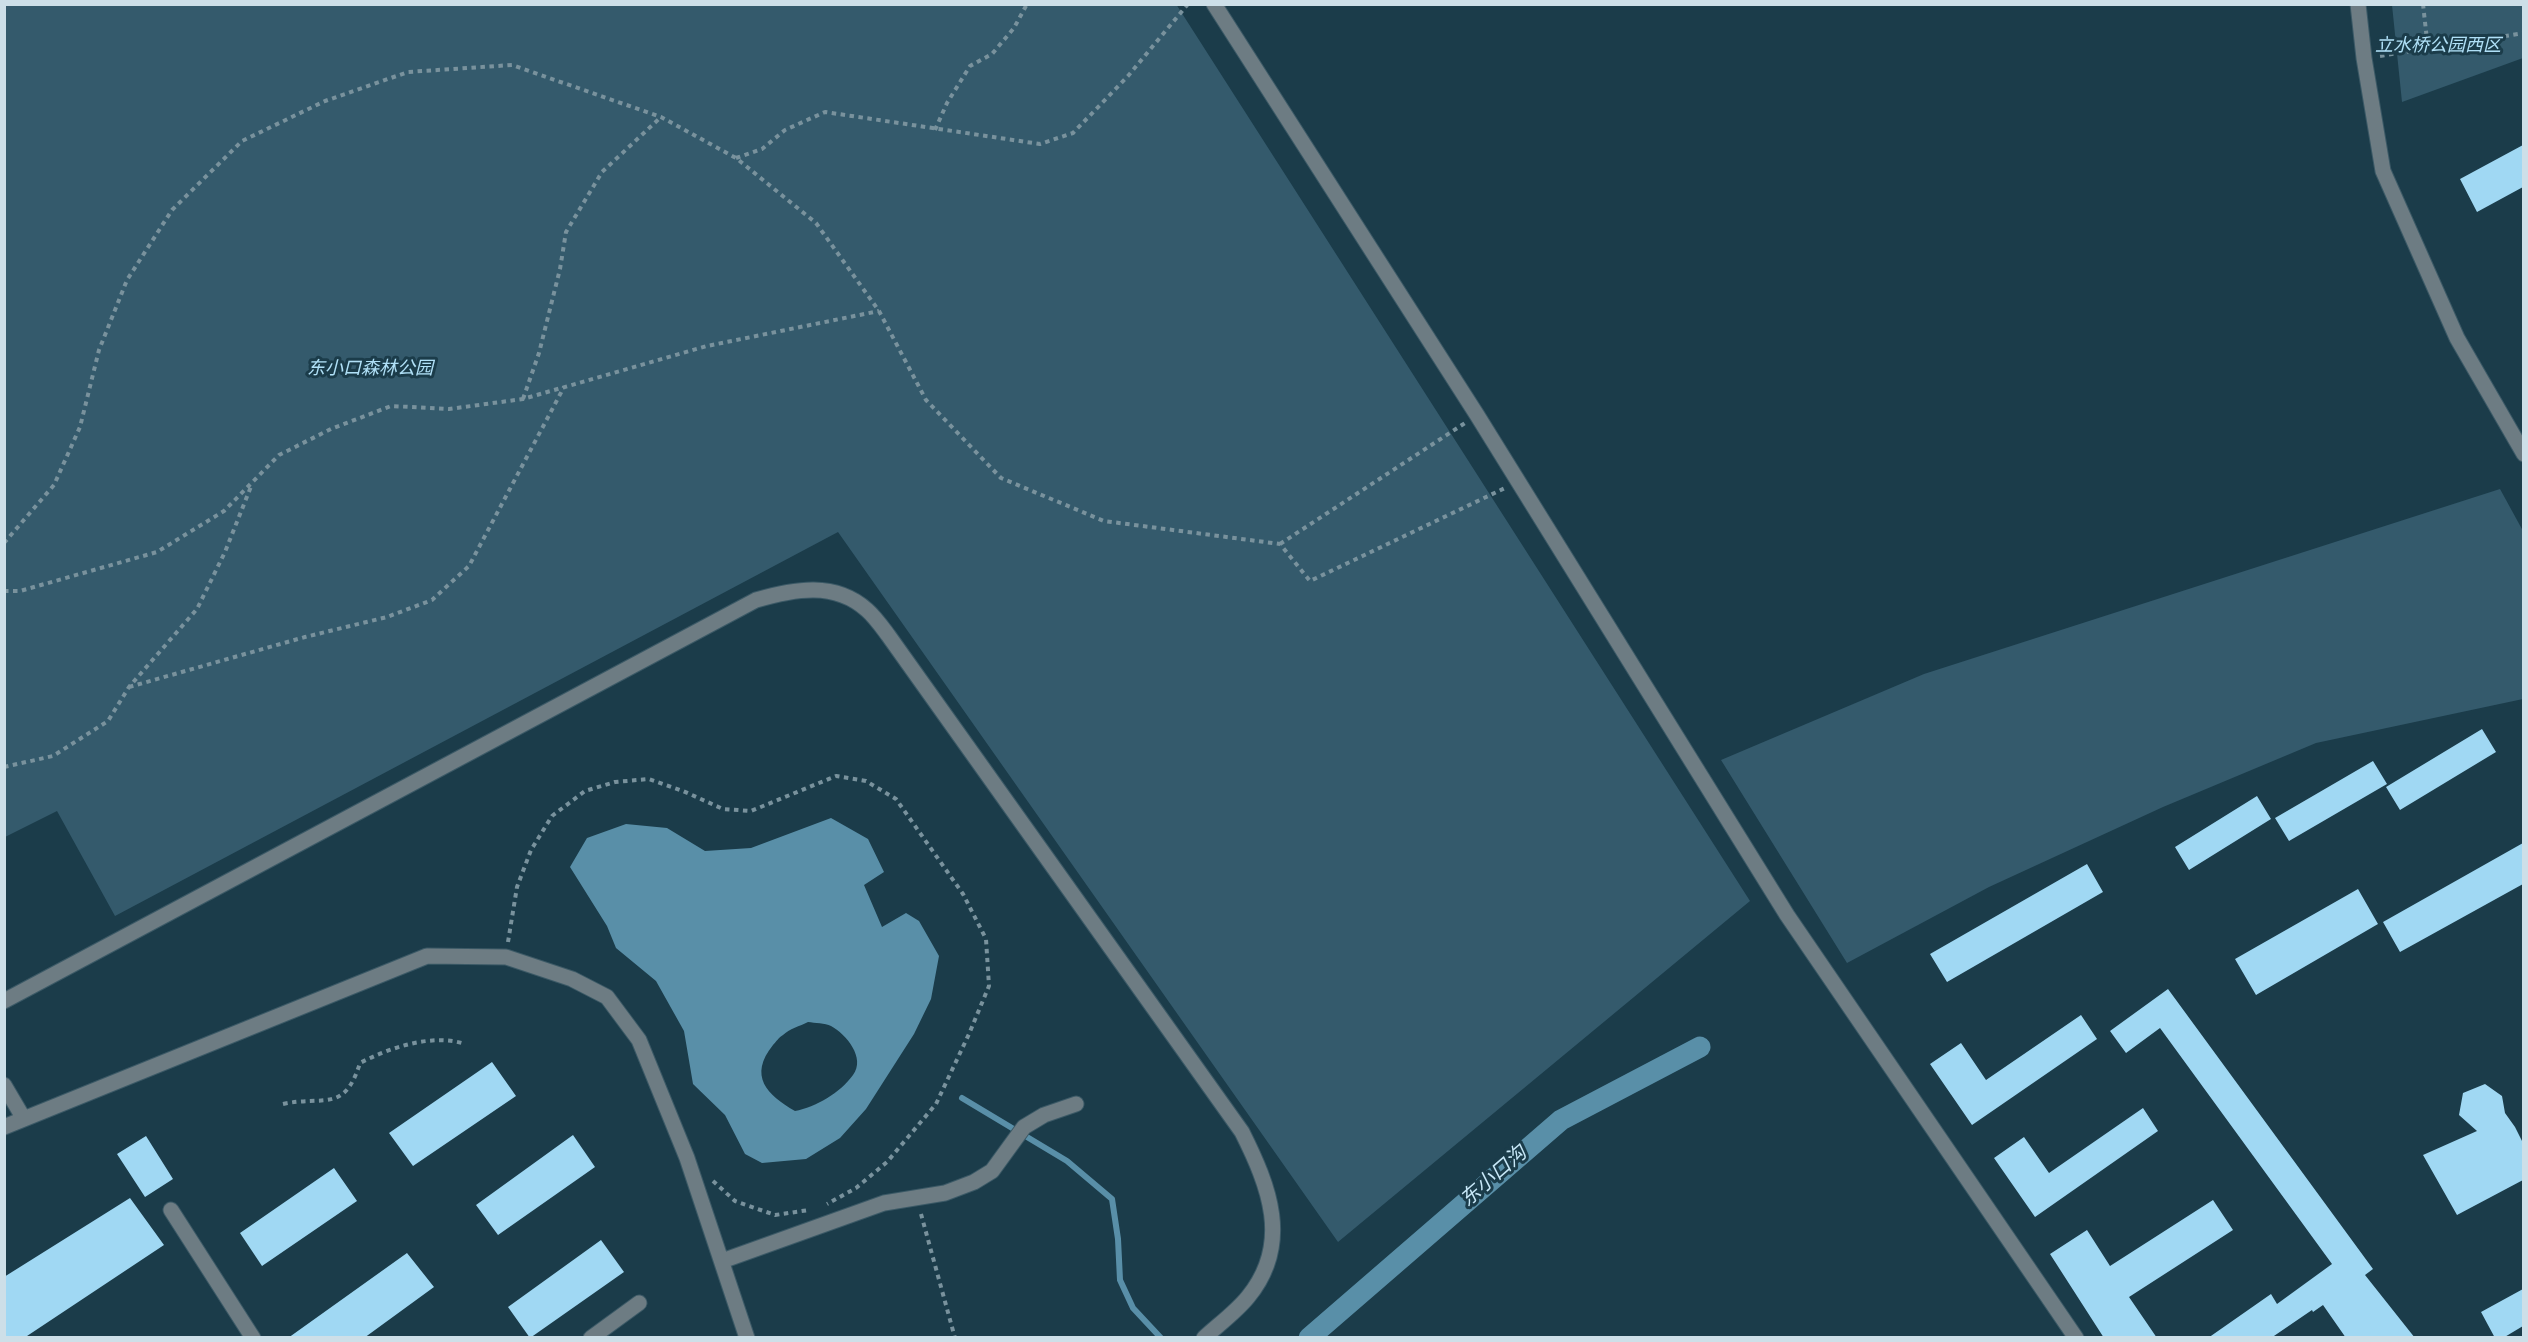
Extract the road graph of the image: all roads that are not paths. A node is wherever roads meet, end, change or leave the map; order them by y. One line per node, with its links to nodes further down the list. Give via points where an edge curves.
1 (1214, 4): 16 (street, via 1478,415 1787,915)
2 (2358, 4): 3 (street, via 2383,171 2457,338)
3 (2523, 454)
4 (4, 1001): 15 (street, via 756,600 786,591 818,589 847,594 869,610 895,645 1242,1132 1258,1165 1269,1194 1275,1229 1268,1263 1249,1297)
5 (4, 1085): 7 (street)
6 (1076, 1104): 10 (street, via 1024,1127 992,1171 974,1182 945,1193 884,1203)
7 (24, 1119): 8 (street); 10 (street, via 427,956 506,957 572,979 607,997 639,1040 687,1158)
8 (4, 1127)
9 (171, 1210): 12 (street)
10 (722, 1262): 14 (street)
11 (639, 1303): 13 (street)
12 (253, 1338)
13 (591, 1338)
14 (747, 1338)
15 (1204, 1338)
16 (2076, 1338)

